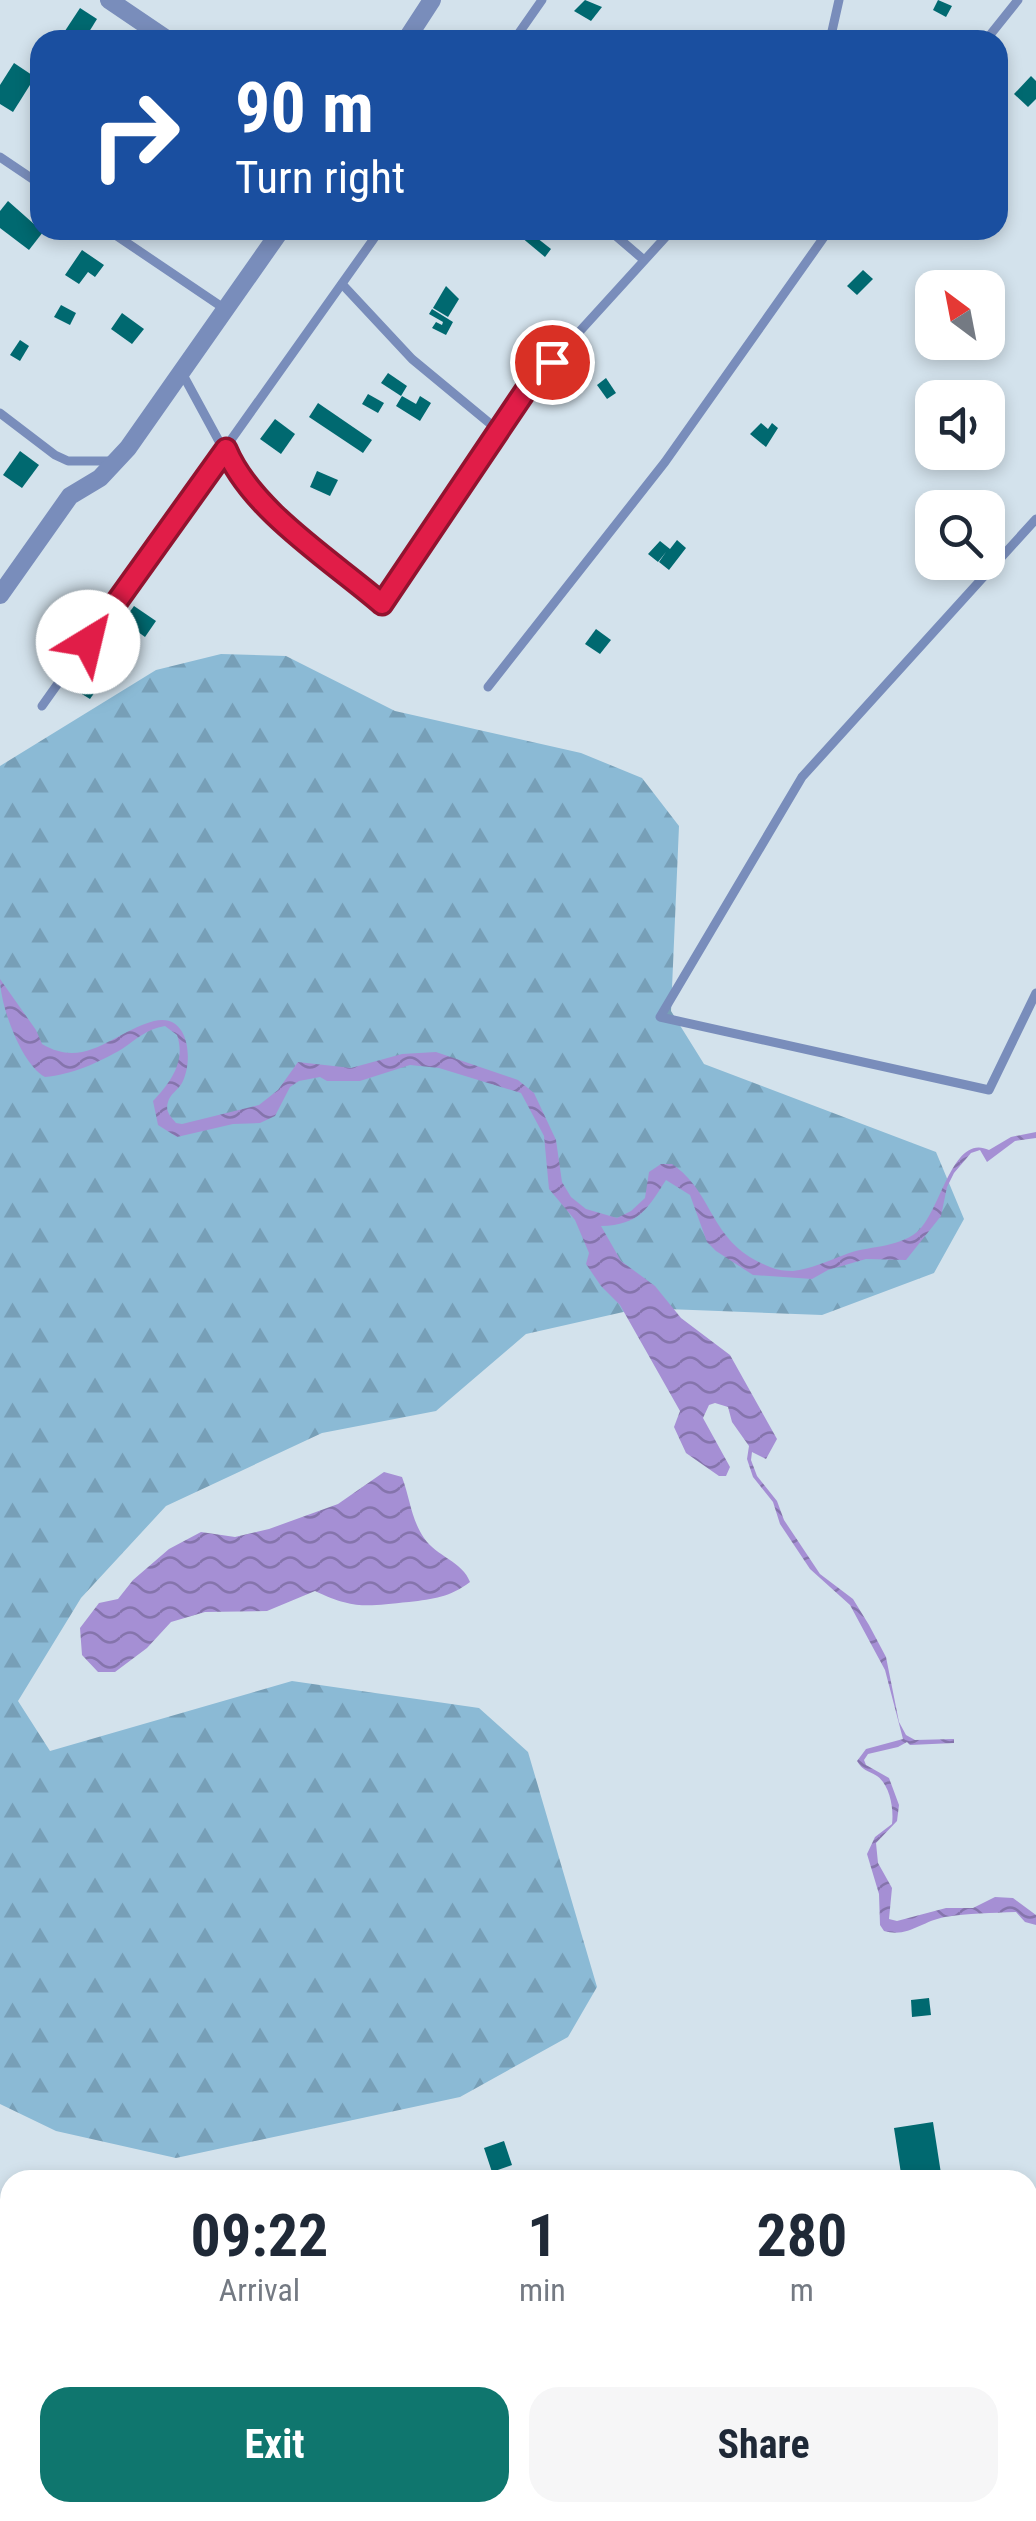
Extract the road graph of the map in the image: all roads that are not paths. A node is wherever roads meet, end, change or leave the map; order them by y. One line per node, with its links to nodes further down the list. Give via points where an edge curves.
1 (109, 0): 6 (street)
2 (432, 0): 7 (street)
3 (542, 0): 8 (lane)
4 (839, 0): 9 (lane)
5 (1018, 0): 10 (lane)
6 (153, 30)
7 (412, 30)
8 (521, 30)
9 (832, 30)
10 (994, 30)
11 (0, 157): 12 (lane)
12 (30, 177)
13 (123, 240): 21 (lane)
14 (274, 240): 21 (street)
15 (373, 240): 20 (lane)
16 (620, 240): 19 (lane)
17 (663, 240): 19 (lane)
18 (822, 240): 29 (lane, via 665,462)
19 (644, 260): 24 (lane, via 528,387)
20 (342, 284): 24 (lane, via 412,359); 25 (lane)
21 (227, 310): 22 (street)
22 (182, 373): 25 (lane); 26 (street)
23 (0, 413): 26 (lane, via 68,461)
24 (499, 431): 25 (lane, via 382,604 258,500)
25 (226, 449): 30 (lane)
26 (113, 462): 28 (street, via 70,496)
27 (1036, 519): 31 (lane, via 802,777 660,1017 989,1090)
28 (0, 596)
29 (488, 687)
30 (42, 706)
31 (1036, 992)

